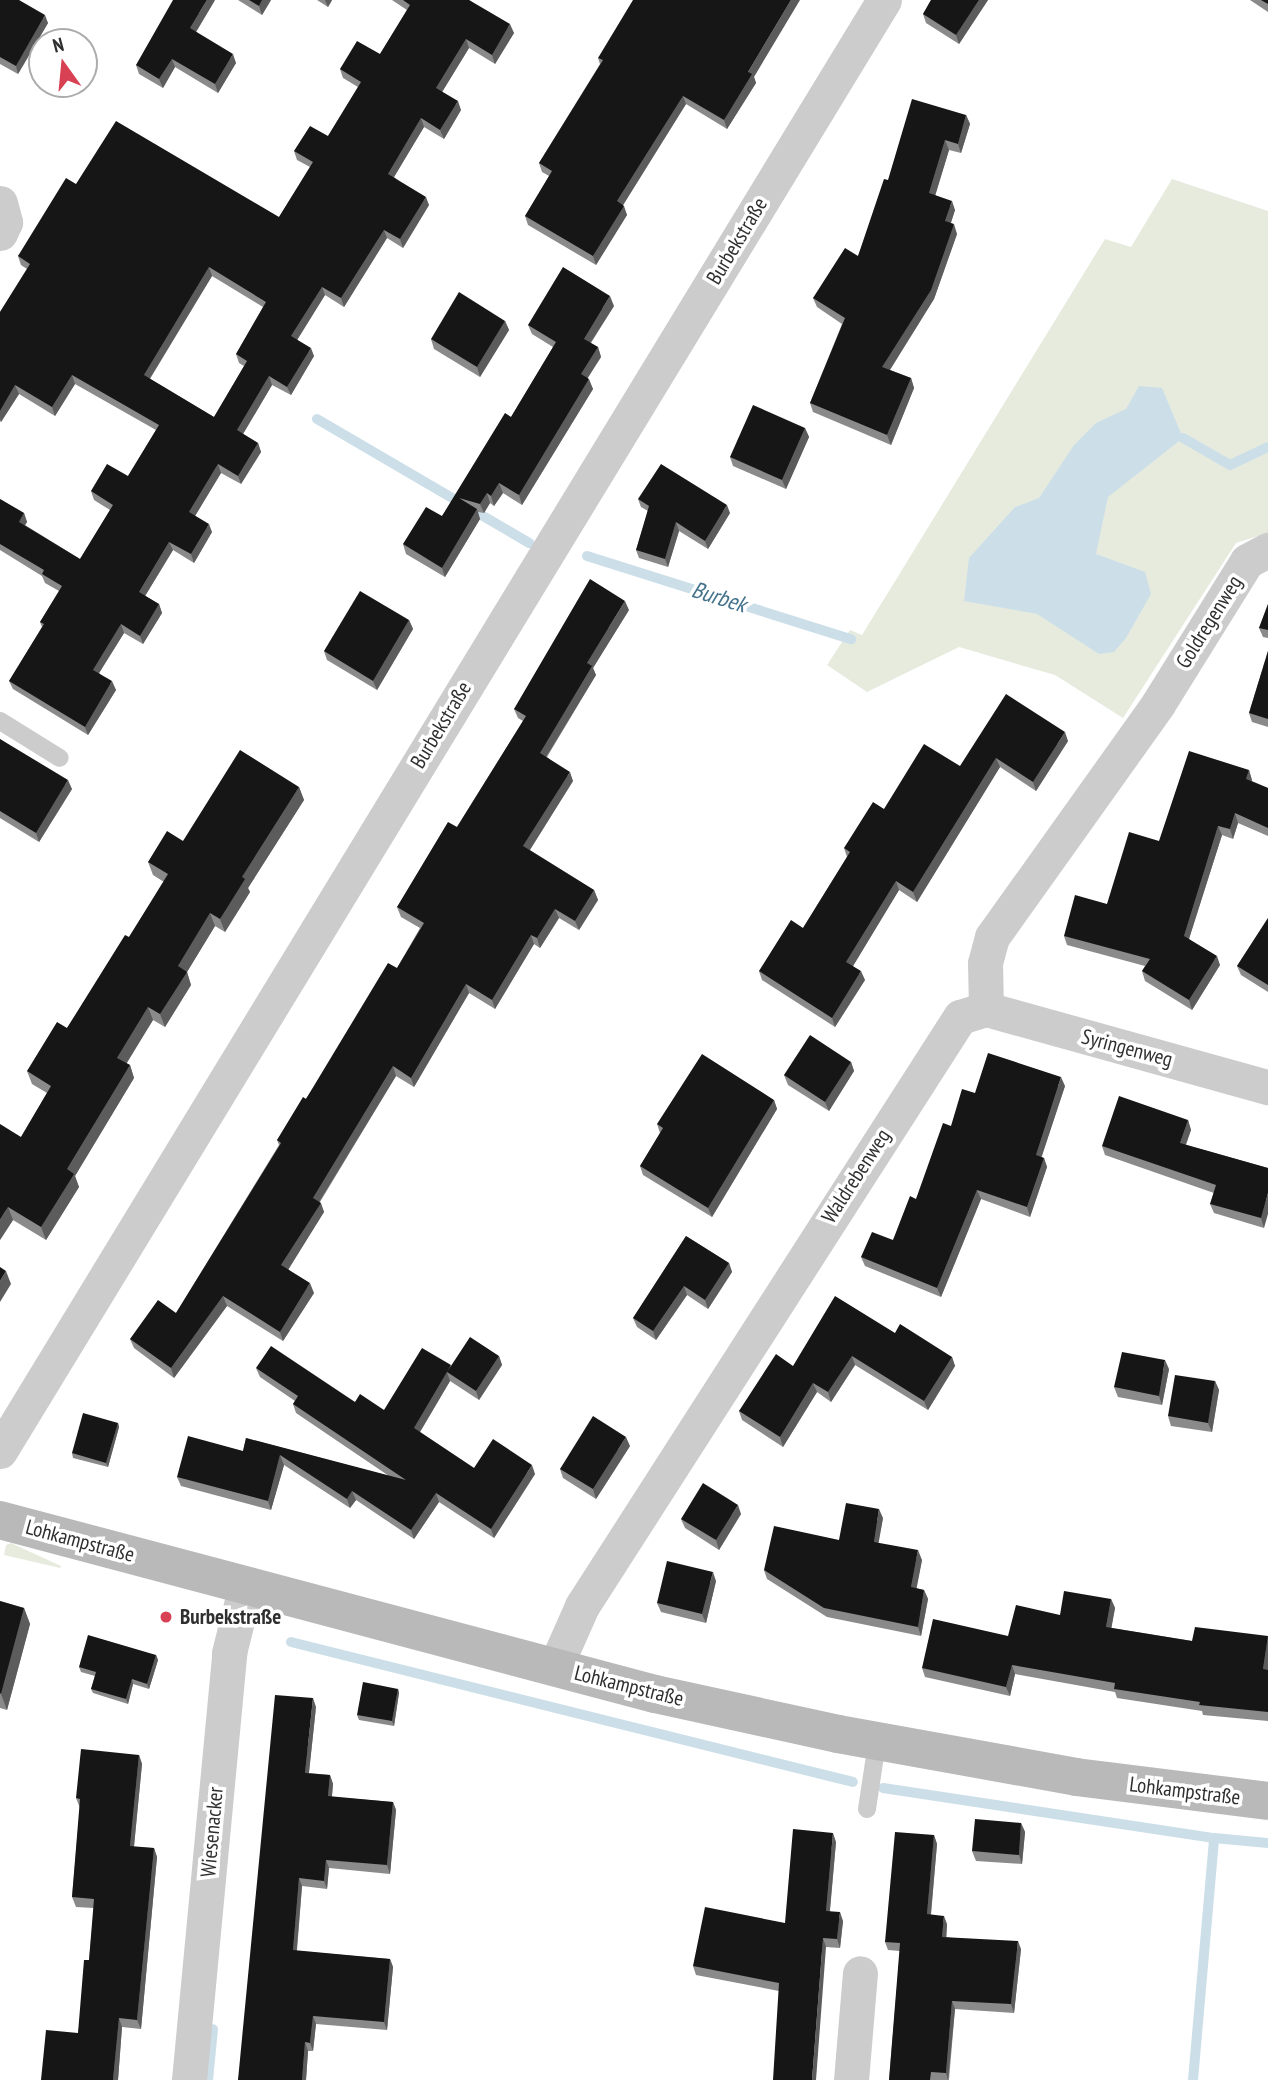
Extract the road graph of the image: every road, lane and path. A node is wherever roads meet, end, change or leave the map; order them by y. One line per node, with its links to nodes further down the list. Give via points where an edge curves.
1 (884, 0): 9 (street, Burbekstraße)
2 (0, 203): 3 (street, via 5,222)
3 (0, 233)
4 (1268, 550): 7 (street, Goldregenweg, via 1247,561 1158,704 992,937 985,963)
5 (0, 721): 6 (lane)
6 (60, 758)
7 (986, 1009): 8 (street, Syringenweg); 12 (street, Waldrebenweg, via 960,1017 582,1606)
8 (1268, 1087)
9 (0, 1451)
10 (0, 1520): 11 (street, Lohkampstraße)
11 (246, 1585): 12 (street, Lohkampstraße); 17 (street, Wiesenacker, via 236,1616 224,1696)
12 (555, 1668): 13 (street, Lohkampstraße)
13 (877, 1742): 14 (street, Lohkampstraße, via 1076,1777); 15 (lane)
14 (1268, 1801)
15 (867, 1809)
16 (860, 1973): 18 (street)
17 (189, 2080)
18 (851, 2080)

